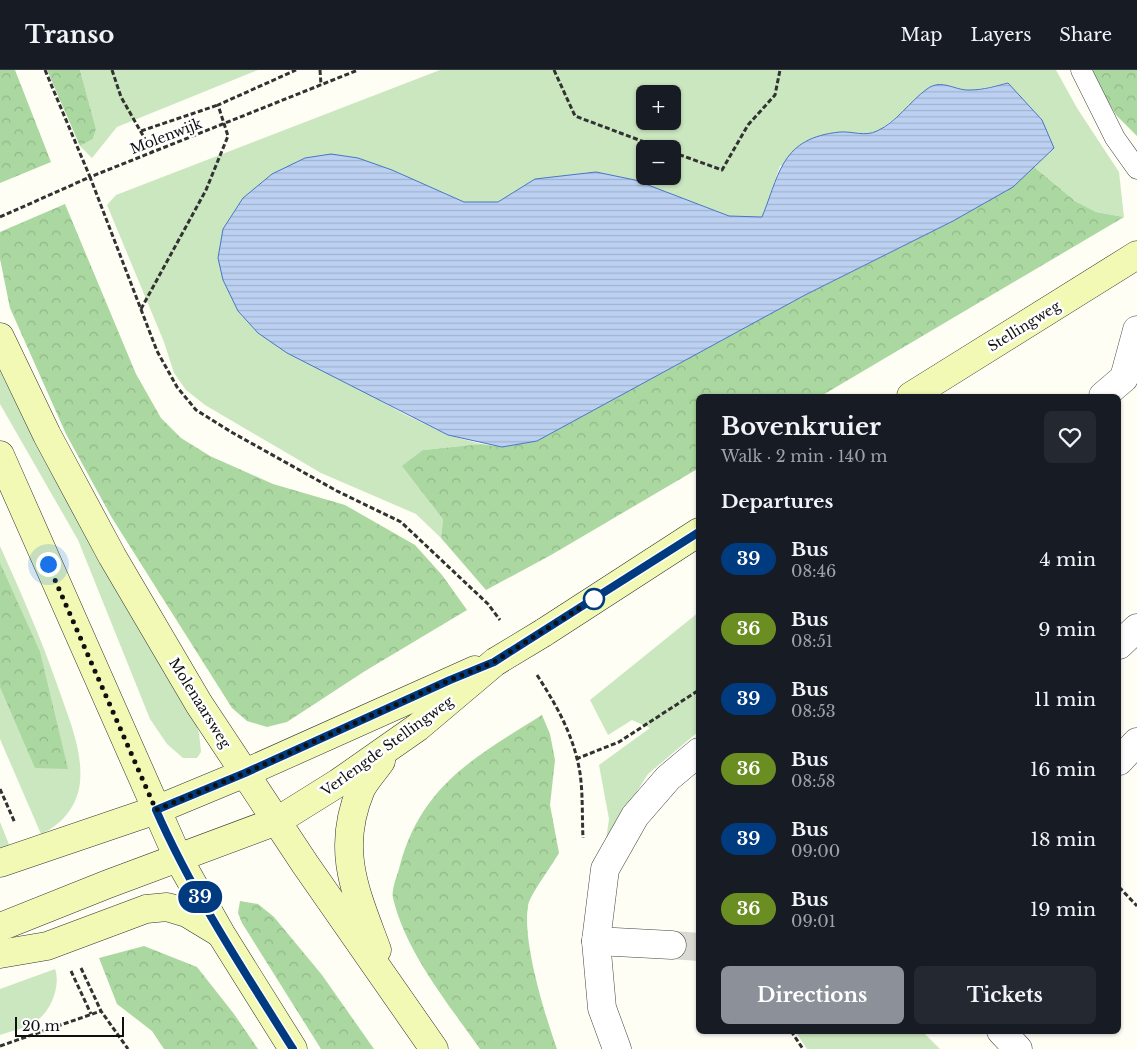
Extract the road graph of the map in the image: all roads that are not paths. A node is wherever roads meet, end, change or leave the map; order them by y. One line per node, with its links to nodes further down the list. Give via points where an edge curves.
1 (1081, 70): 2 (lane, via 1115,138)
2 (1137, 169)
3 (1137, 255): 7 (street, Stellingweg)
4 (1137, 330): 6 (street)
5 (0, 337): 18 (street, Molenaarsweg, via 47,435 112,556 199,704)
6 (1130, 385): 8 (street)
7 (914, 394)
8 (1108, 394)
9 (0, 455): 19 (street)
10 (696, 534): 13 (street, bridge)
11 (1137, 628): 12 (street)
12 (1121, 643)
13 (494, 662): 15 (street, Verlengde Stellingweg); 18 (street, Verlengde Stellingweg)
14 (1137, 742): 17 (street)
15 (394, 744): 20 (street, Verlengde Stellingweg); 28 (street, via 362,788 351,822 348,855 354,885)
16 (696, 755): 25 (street, via 668,778 635,816 606,869)
17 (1121, 759)
18 (245, 773): 19 (street, Verlengde Stellingweg); 20 (street, Molenaarsweg)
19 (156, 810): 21 (street); 22 (street, Verlengde Stellingweg)
20 (277, 821): 21 (street, Verlengde Stellingweg); 28 (street, Molenaarsweg)
21 (178, 858): 23 (street, Verlengde Stellingweg); 24 (street)
22 (0, 863)
23 (0, 928)
24 (221, 934): 27 (street, via 187,913 167,907 146,909 46,946); 30 (street)
25 (596, 941): 26 (street); 32 (street, via 602,1008)
26 (672, 944)
27 (0, 954)
28 (389, 983): 31 (street, Molenaarsweg)
29 (1004, 1034): 33 (street)
30 (293, 1049)
31 (434, 1049)
32 (617, 1049)
33 (1018, 1049)

